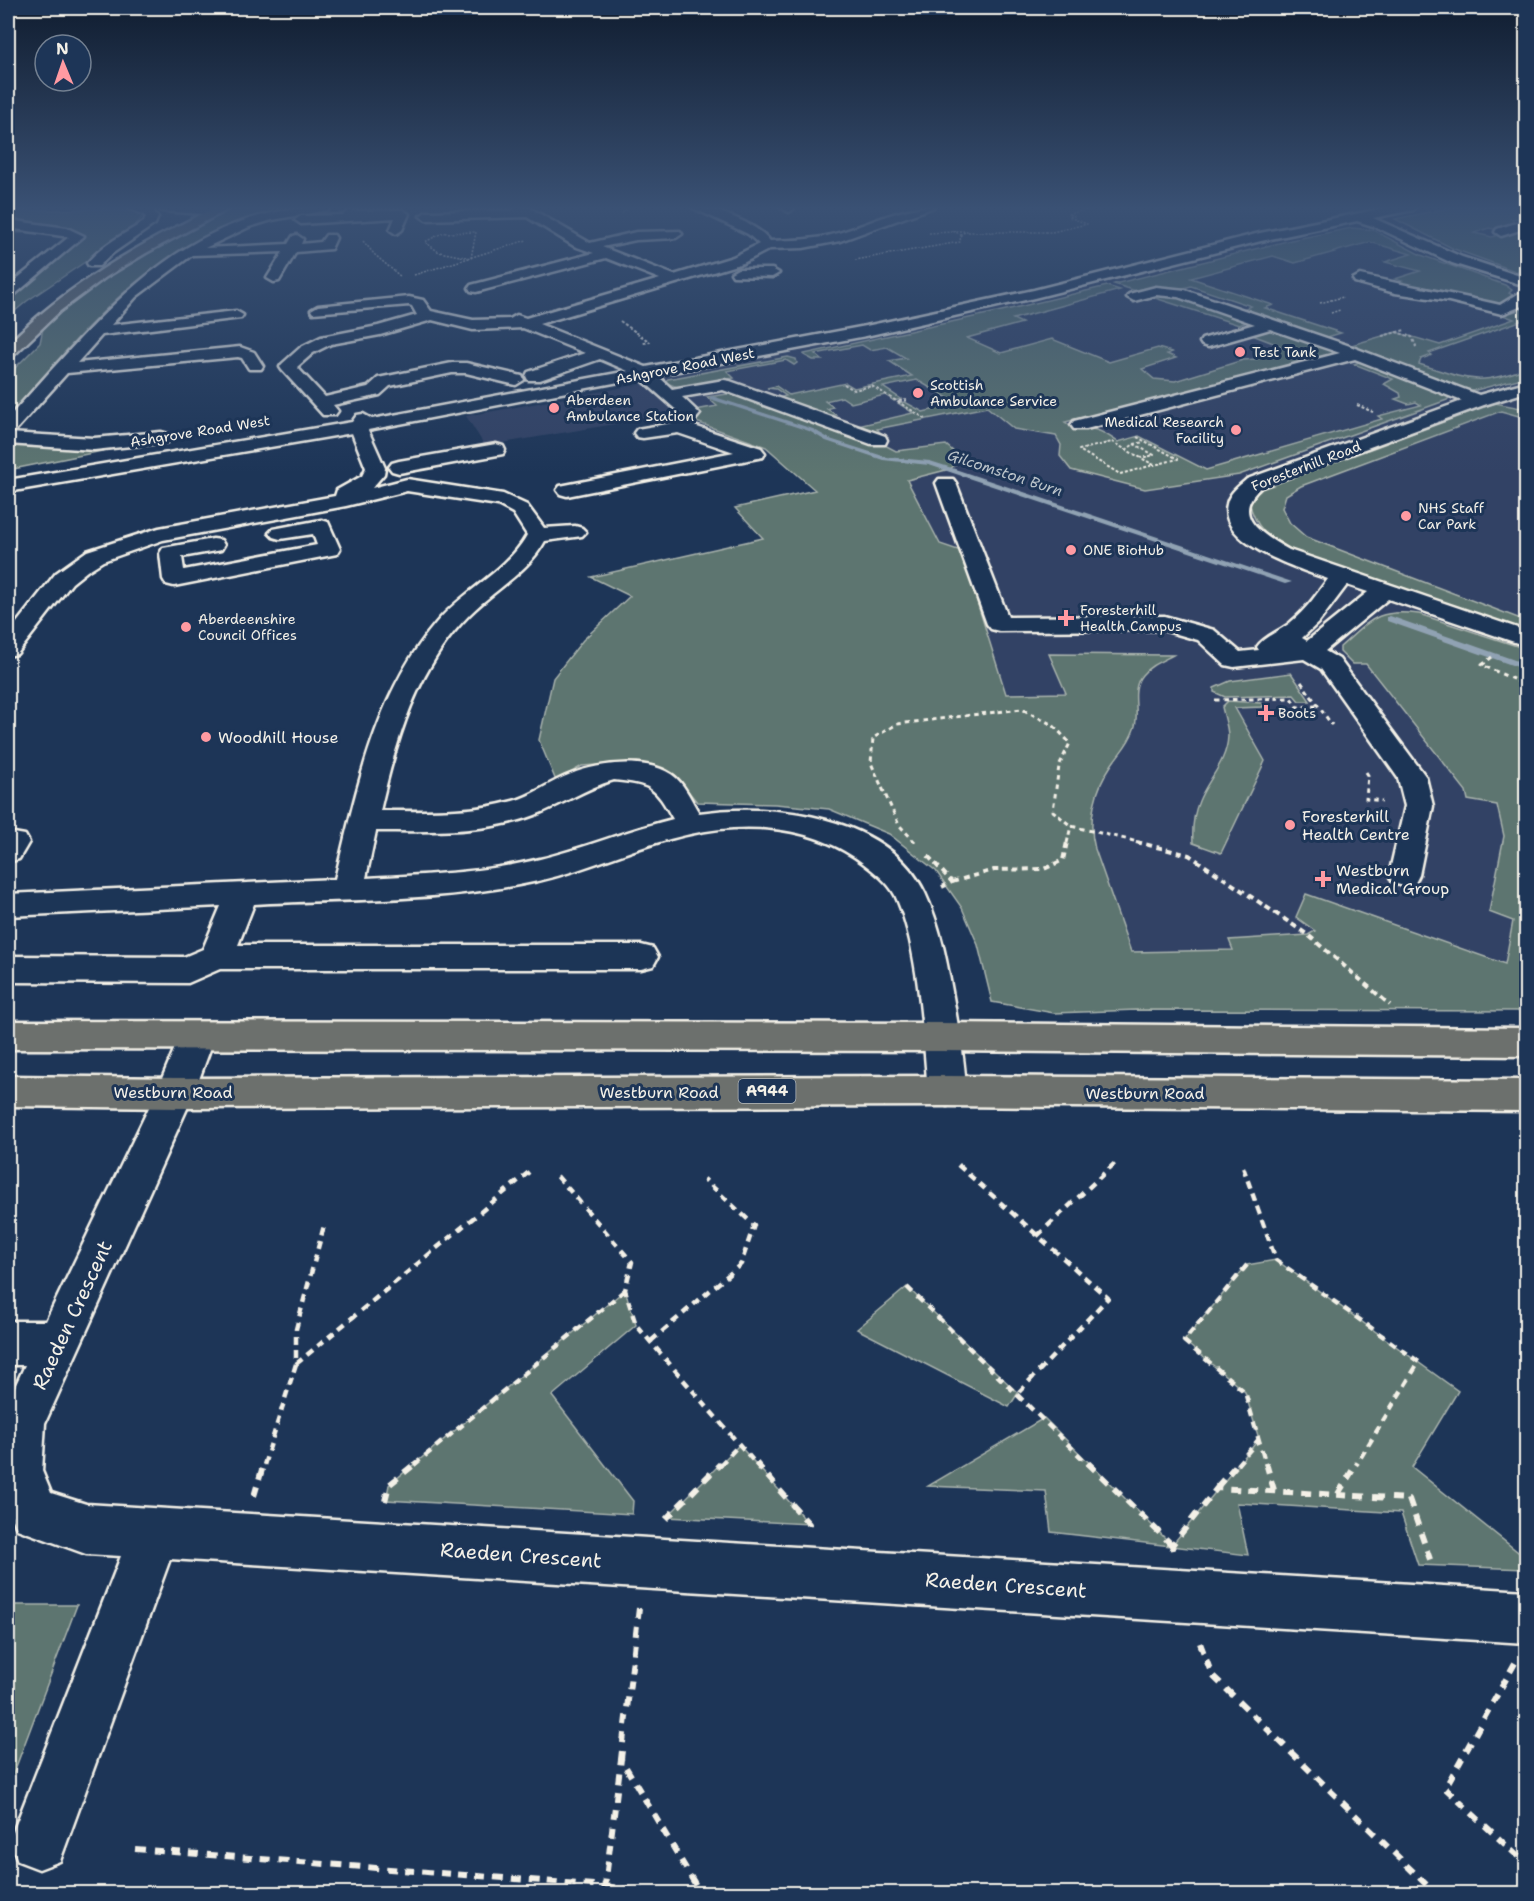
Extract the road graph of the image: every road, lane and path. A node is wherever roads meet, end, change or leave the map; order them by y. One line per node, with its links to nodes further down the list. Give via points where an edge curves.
1 (70, 296): 21 (main road)
2 (129, 296): 18 (street)
3 (612, 296): 16 (street)
4 (1024, 296): 20 (street, Ashgrove Road West)
5 (1139, 296): 9 (street)
6 (1187, 296): 17 (street)
7 (1440, 296): 8 (street, via 1502,310)
8 (1524, 296)
9 (1134, 297)
10 (318, 310): 12 (street, via 409,301 418,303)
11 (1340, 310): 13 (path)
12 (428, 313): 15 (street); 16 (street, via 473,325); 37 (street, via 380,330 327,340 307,350 288,367)
13 (1331, 313)
14 (236, 315): 18 (street)
15 (342, 320)
16 (519, 321): 22 (street)
17 (1270, 324): 19 (street); 23 (street)
18 (96, 331): 26 (street)
19 (1208, 342)
20 (785, 347): 24 (street); 27 (street, Ashgrove Road West)
21 (8, 352)
22 (601, 353): 27 (street); 28 (street, Ashgrove Road West, via 548,373)
23 (1355, 354): 33 (street); 41 (street)
24 (800, 357)
25 (255, 366): 26 (street, via 244,348)
26 (61, 369): 43 (street)
27 (644, 373): 32 (street); 40 (street, Ashgrove Road West)
28 (516, 380): 31 (street, Ashgrove Road West); 37 (street, via 452,368 391,380 374,391)
29 (844, 384): 35 (path, via 854,390 872,386)
30 (1527, 387): 33 (street, Foresterhill Road)
31 (464, 389)
32 (670, 394): 42 (street, via 691,414); 48 (street, via 724,385)
33 (1487, 398): 36 (street); 67 (street, Foresterhill Road, via 1254,483 1242,491 1235,510 1251,534 1281,555)
34 (908, 400): 35 (path)
35 (898, 402): 39 (path)
36 (1527, 405)
37 (325, 407): 38 (street, Ashgrove Road West); 40 (street, Ashgrove Road West)
38 (306, 415)
39 (926, 419)
40 (373, 421): 59 (street, Ashgrove Road West); 61 (street, Ashgrove Road West); 64 (street, via 376,469 371,482)
41 (1095, 423): 49 (path)
42 (679, 427): 44 (street); 53 (street)
43 (8, 428)
44 (643, 433)
45 (179, 435): 46 (street, Ashgrove Road West, via 115,444)
46 (8, 439)
47 (437, 439): 55 (street)
48 (878, 440)
49 (1146, 441): 50 (path); 57 (path, via 1178,459)
50 (1134, 444): 52 (path); 54 (path, via 1154,455)
51 (496, 450): 55 (street)
52 (1126, 450): 54 (path); 57 (path, via 1112,442 1078,450 1120,474)
53 (756, 453): 56 (street); 62 (street)
54 (1141, 458): 57 (path)
55 (447, 459): 58 (street)
56 (776, 460)
57 (1154, 465)
58 (400, 469): 64 (street, via 346,500); 66 (street, via 503,500 520,509)
59 (8, 478)
60 (946, 483): 72 (street, via 999,624 1164,623 1206,635 1234,660)
61 (8, 486)
62 (567, 490)
63 (224, 521): 64 (street); 64 (street, via 229,543 171,553 174,579 329,549 321,526); 73 (street, via 159,534 95,556 64,578)
64 (263, 526)
65 (576, 532): 66 (street)
66 (538, 536): 78 (street, via 512,567 438,635 416,668 399,701)
67 (1342, 576): 68 (street, Foresterhill Road); 69 (street)
68 (1384, 591): 70 (street); 71 (street, Foresterhill Road)
69 (1321, 604): 70 (street); 72 (street)
70 (1355, 615): 72 (street)
71 (1527, 639)
72 (1299, 645): 83 (street, via 1330,664 1412,777 1419,806)
73 (8, 649)
74 (1488, 660): 75 (path, via 1482,665)
75 (1527, 685)
76 (1215, 700): 77 (path, via 1291,698 1297,707 1317,706)
77 (1298, 718)
78 (364, 821): 79 (street, via 449,821 500,814 525,808 581,780 614,771 644,774 666,784); 85 (street)
79 (690, 824): 85 (street, via 510,876); 87 (street, via 755,818 826,829 846,836 877,858 900,878)
80 (1071, 826): 84 (path, via 1063,860 1044,869 993,870); 84 (path, via 1053,811 1059,766 1070,743 1053,725 1022,709 897,724 873,738 871,763 899,825); 95 (path, via 1189,855 1308,935)
81 (8, 842): 82 (street, via 14,842)
82 (8, 852)
83 (1404, 876)
84 (952, 882): 87 (path)
85 (348, 889): 86 (street)
86 (242, 894): 88 (street); 89 (street)
87 (915, 902): 94 (street, via 936,995)
88 (8, 905)
89 (216, 957): 90 (street); 91 (street, via 188,970)
90 (641, 957)
91 (8, 969)
92 (8, 1035): 93 (main road)
93 (197, 1036): 94 (main road); 99 (street, Raeden Crescent)
94 (940, 1036): 95 (main road); 98 (street)
95 (1431, 1041): 96 (main road)
96 (1527, 1042)
97 (8, 1091): 99 (main road, Westburn Road / A944)
98 (947, 1091): 99 (main road, Westburn Road / A944); 100 (main road, Westburn Road / A944)
99 (175, 1093): 114 (street, Raeden Crescent)
100 (1527, 1096)
101 (1114, 1163): 108 (path)
102 (958, 1165): 108 (path)
103 (1243, 1167): 121 (path, via 1276,1260 1419,1362)
104 (529, 1172): 115 (path)
105 (557, 1176): 111 (path, via 632,1262)
106 (704, 1179): 112 (path, via 754,1225 741,1264)
107 (326, 1222): 115 (path, via 296,1329)
108 (1037, 1236): 116 (path, via 1108,1299)
109 (1247, 1265): 117 (path, via 1184,1341 1245,1392)
110 (907, 1287): 116 (path)
111 (625, 1290): 112 (path, via 636,1325); 124 (path, via 389,1485)
112 (651, 1341): 118 (path)
113 (8, 1343): 114 (street)
114 (59, 1343): 122 (street, Raeden Crescent, via 22,1422 18,1471 34,1512 86,1529)
115 (296, 1364): 123 (path)
116 (1018, 1393): 125 (path)
117 (1259, 1439): 119 (path); 120 (path)
118 (738, 1445): 126 (path, via 667,1516); 127 (path, via 809,1524)
119 (1216, 1488): 120 (path); 125 (path)
120 (1274, 1490): 121 (path)
121 (1338, 1494): 129 (path, via 1409,1498)
122 (155, 1532): 123 (street, Raeden Crescent); 132 (street)
123 (241, 1537): 124 (street, Raeden Crescent)
124 (374, 1545): 126 (street, Raeden Crescent)
125 (1172, 1545): 128 (path)
126 (645, 1563): 127 (street, Raeden Crescent); 131 (path)
127 (809, 1572): 128 (street, Raeden Crescent)
128 (1182, 1597): 129 (street, Raeden Crescent); 138 (path, via 1212,1675)
129 (1448, 1612): 130 (street, Raeden Crescent)
130 (1523, 1635): 134 (path, via 1445,1788)
131 (621, 1759): 135 (path); 137 (path)
132 (39, 1840)
133 (135, 1849): 135 (path)
134 (1527, 1864)
135 (605, 1886): 136 (path)
136 (657, 1893)
137 (701, 1893)
138 (1436, 1893)

